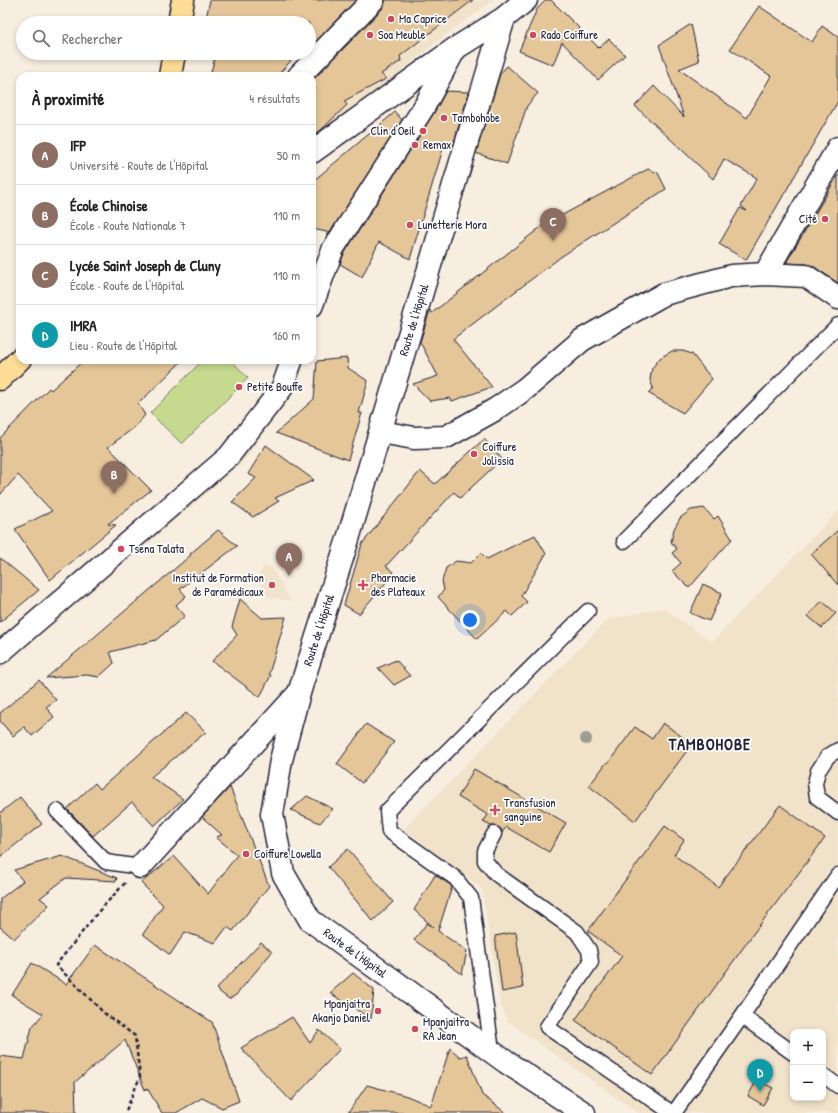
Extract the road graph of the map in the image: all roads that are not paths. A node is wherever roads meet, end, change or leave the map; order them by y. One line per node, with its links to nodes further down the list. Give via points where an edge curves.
1 (183, 0): 4 (main road)
2 (373, 0): 7 (street)
3 (526, 0): 5 (street)
4 (180, 16)
5 (504, 18): 6 (street); 21 (street, Route de l'Hôpital)
6 (456, 48): 13 (street); 15 (street, via 424,107 333,249)
7 (316, 59)
8 (173, 60): 10 (main road)
9 (315, 60): 11 (street)
10 (171, 72)
11 (303, 72)
12 (838, 148): 14 (street)
13 (316, 149)
14 (765, 274): 16 (street, via 806,276); 21 (street, via 731,276 664,294 582,340 526,390 446,437 414,438)
15 (316, 295)
16 (838, 298)
17 (838, 326): 22 (lane)
18 (16, 363): 20 (main road)
19 (291, 364): 24 (street, via 282,388 229,456)
20 (0, 379)
21 (381, 432): 25 (street, Route de l'Hôpital)
22 (624, 541)
23 (588, 611): 33 (lane, via 387,811 389,831 456,878 471,898)
24 (0, 653)
25 (299, 693): 30 (street); 33 (street, Route de l'Hôpital, via 281,760 272,814 282,873 310,920)
26 (838, 750): 28 (lane, via 828,756 818,771 815,783 818,797)
27 (56, 811): 30 (lane, via 106,862)
28 (838, 813)
29 (494, 834): 38 (lane, via 485,851 485,861 496,874 577,932 589,950 591,962 547,1027)
30 (140, 867)
31 (838, 876): 32 (lane)
32 (742, 1016): 34 (lane); 38 (lane)
33 (492, 1051): 37 (street, Route de l'Hôpital)
34 (790, 1052)
35 (826, 1077): 36 (lane)
36 (838, 1086)
37 (584, 1113)
38 (673, 1113)

